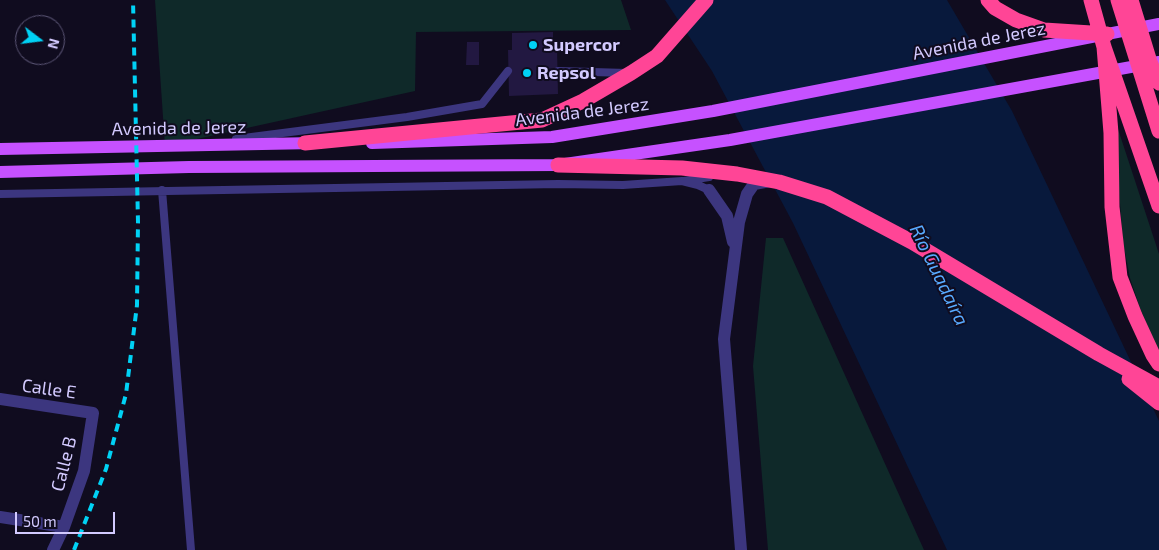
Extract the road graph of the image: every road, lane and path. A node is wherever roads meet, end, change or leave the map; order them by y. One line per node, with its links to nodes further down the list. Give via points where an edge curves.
1 (706, 0): 11 (highway, via 657,56)
2 (988, 0): 7 (highway, via 1016,20 1044,30)
3 (1091, 0): 7 (highway)
4 (1118, 0): 13 (highway)
5 (1131, 0): 12 (highway)
6 (1159, 24): 7 (main road, Avenida de Jerez)
7 (1106, 40): 14 (main road, Avenida de Jerez, via 552,137); 25 (highway); 28 (highway, via 1112,207 1120,277)
8 (1159, 62): 17 (main road, via 730,140)
9 (508, 71): 15 (lane, via 482,104)
10 (558, 71): 11 (lane)
11 (631, 73): 14 (highway, via 542,120)
12 (1159, 83)
13 (1159, 131)
14 (304, 143): 15 (main road, Avenida de Jerez)
15 (189, 146): 16 (main road, Avenida de Jerez)
16 (0, 149)
17 (558, 165): 18 (main road, via 199,167); 19 (highway, via 682,168)
18 (0, 172)
19 (737, 174): 20 (highway); 21 (lane)
20 (771, 180): 26 (street, via 754,184 748,194); 27 (highway, via 819,194 912,242)
21 (682, 181): 22 (lane, via 622,185); 23 (lane)
22 (162, 190): 24 (lane); 36 (lane)
23 (709, 190): 26 (street, via 727,216)
24 (0, 194)
25 (1159, 206)
26 (734, 249): 37 (street, via 724,339)
27 (1099, 354): 29 (highway); 31 (highway)
28 (1159, 364)
29 (1159, 387)
30 (0, 399): 32 (street, Calle E)
31 (1159, 403)
32 (94, 413): 34 (street, Calle B, via 84,471)
33 (0, 517): 34 (street)
34 (64, 527): 35 (street, Calle B)
35 (53, 550)
36 (191, 550)
37 (741, 550)

